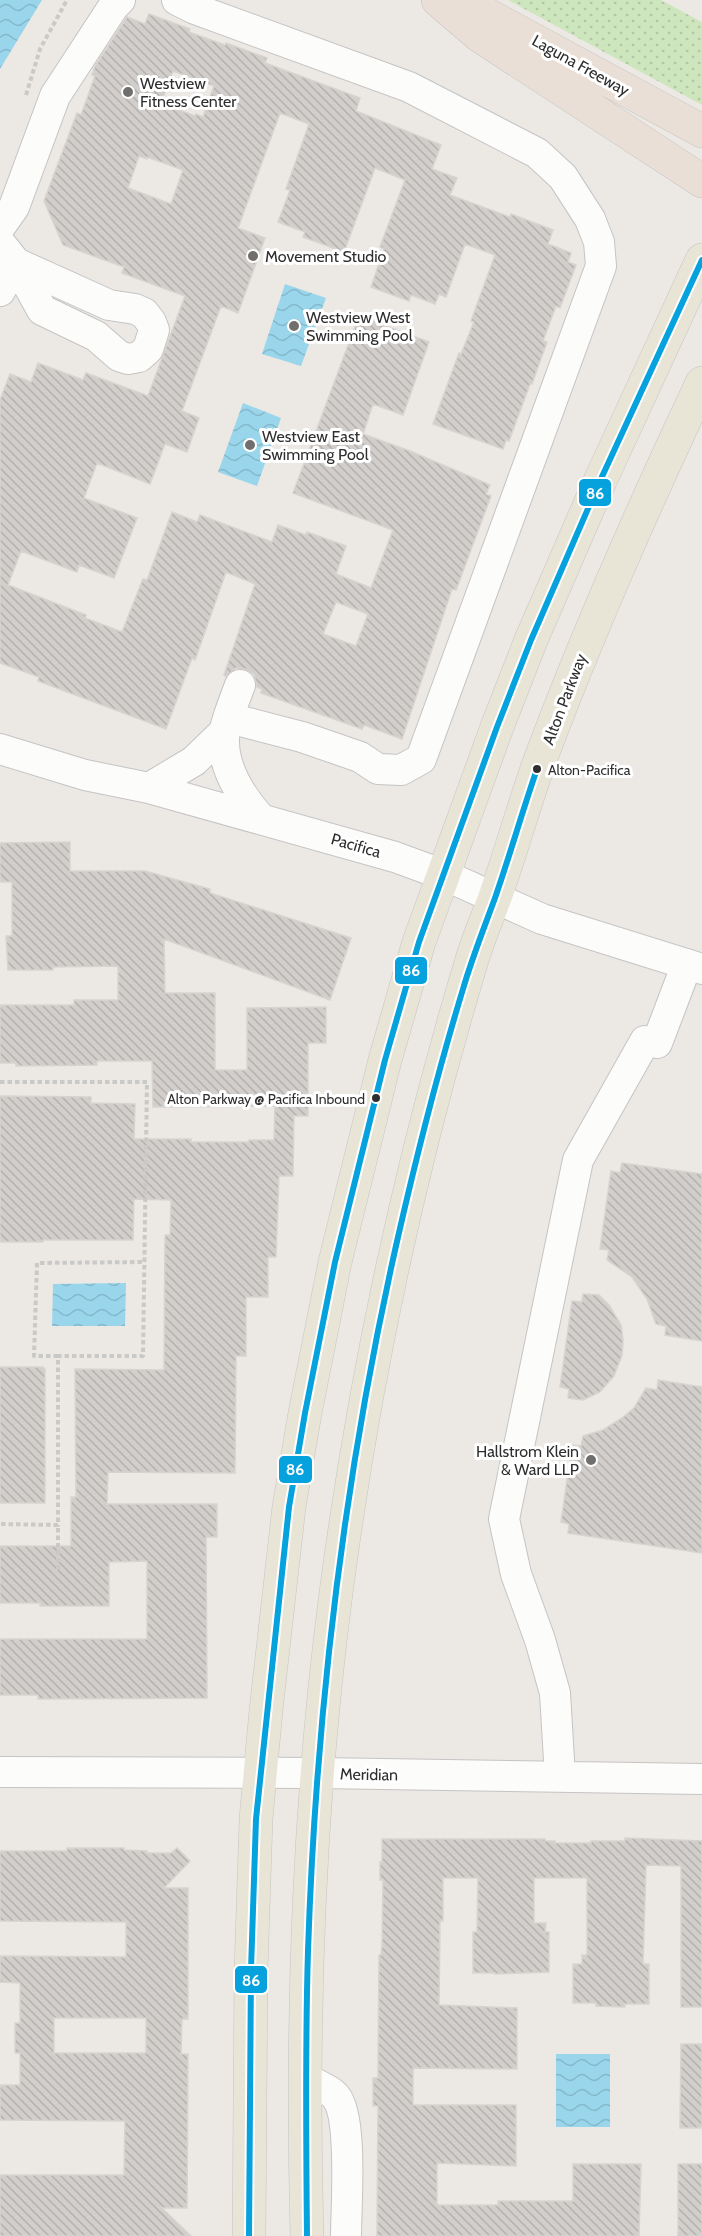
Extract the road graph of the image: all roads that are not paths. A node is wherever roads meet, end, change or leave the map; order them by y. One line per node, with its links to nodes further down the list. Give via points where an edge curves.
1 (120, 0): 7 (street, via 55,96 14,207)
2 (177, 0): 13 (street, via 409,87 537,153 563,177 590,219 601,266 421,759 401,770 378,769 360,757 302,737)
3 (438, 0): 6 (highway, via 480,36)
4 (460, 0): 5 (highway, Laguna Freeway)
5 (702, 131)
6 (702, 181)
7 (0, 227)
8 (8, 253): 10 (street)
9 (702, 260): 17 (main road, via 531,640)
10 (0, 291)
11 (702, 383): 18 (main road, Alton Parkway, via 603,599 540,762)
12 (240, 685): 13 (street)
13 (227, 724): 15 (street, via 194,761); 16 (street, via 226,763 242,797)
14 (0, 749): 15 (street, Pacifica, via 85,775)
15 (149, 788): 16 (street, Pacifica)
16 (260, 818): 17 (street, Pacifica)
17 (444, 874): 18 (street, Pacifica); 21 (main road, via 419,942 385,1060 324,1316 289,1508)
18 (494, 898): 19 (street, Pacifica, via 542,919); 22 (main road, Alton Parkway, via 472,959 432,1099 374,1356 335,1596)
19 (695, 966): 23 (street, via 578,1160 504,1519 516,1574 555,1694)
20 (0, 1772): 21 (street, Meridian)
21 (261, 1773): 22 (street, Meridian); 26 (main road, via 252,1923)
22 (318, 1773): 23 (street, Meridian); 25 (main road, Alton Parkway, via 307,1935)
23 (560, 1777): 24 (street, Meridian)
24 (702, 1779)
25 (304, 2078): 27 (main road, Alton Parkway); 28 (street, via 335,2095 341,2104 346,2143)
26 (249, 2236)
27 (307, 2236)
28 (346, 2236)

